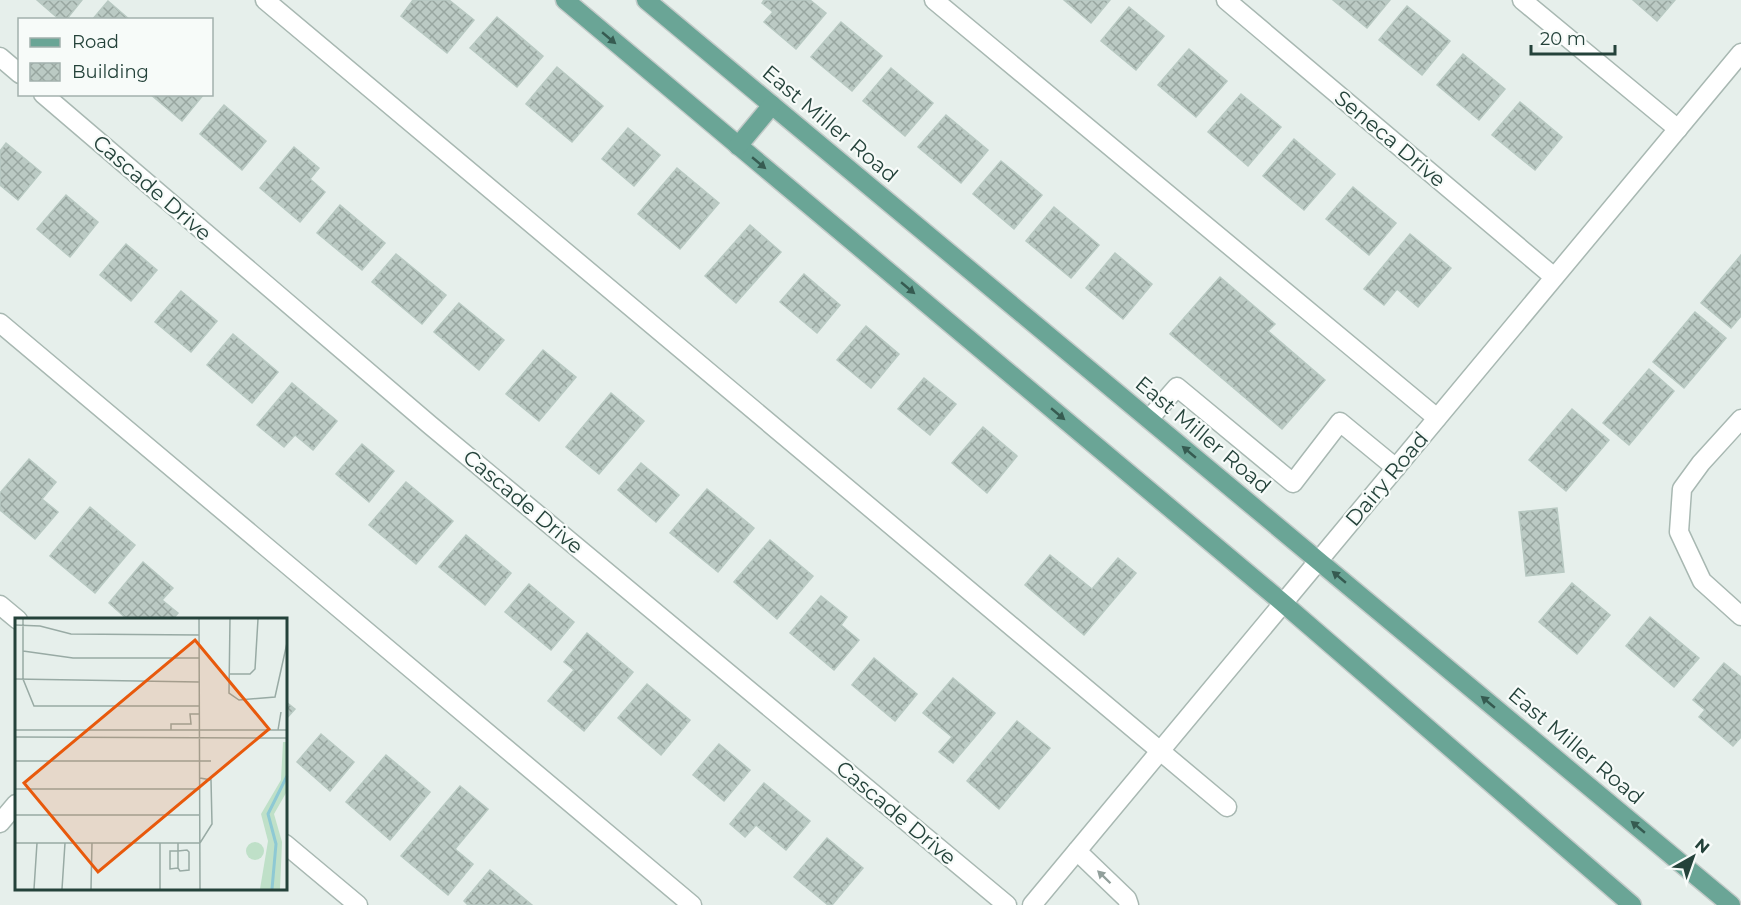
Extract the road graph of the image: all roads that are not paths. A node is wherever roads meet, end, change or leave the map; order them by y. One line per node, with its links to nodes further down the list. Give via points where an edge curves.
1 (265, 0): 25 (street)
2 (565, 0): 13 (main road, one-way to 13)
3 (646, 0): 11 (main road, East Miller Road)
4 (934, 0): 16 (street)
5 (1226, 0): 14 (street, Seneca Drive)
6 (1522, 0): 12 (street)
7 (1741, 53): 12 (street, Dairy Road)
8 (0, 57): 9 (street)
9 (18, 72)
10 (45, 96): 33 (street, Cascade Drive, via 430,425)
11 (772, 105): 13 (main road); 17 (main road, East Miller Road)
12 (1678, 129): 14 (street, Dairy Road)
13 (738, 146): 21 (main road, one-way to 21)
14 (1554, 277): 16 (street, Dairy Road)
15 (0, 323): 32 (street)
16 (1437, 418): 19 (street, Dairy Road)
17 (1149, 419): 19 (street, via 1177,387 1293,483 1340,422); 20 (main road, East Miller Road, one-way to 17)
18 (1741, 419): 23 (street, via 1682,489 1679,532 1702,581)
19 (1396, 468): 20 (street, Dairy Road)
20 (1319, 560): 21 (street, Dairy Road); 37 (main road, East Miller Road, one-way to 20)
21 (1283, 603): 25 (street, Dairy Road); 36 (main road)
22 (0, 605): 24 (street)
23 (1741, 616)
24 (16, 618)
25 (1160, 751): 27 (street); 30 (street, Dairy Road)
26 (15, 805): 28 (street)
27 (1227, 807)
28 (0, 823)
29 (286, 845): 31 (street)
30 (1077, 851): 34 (street, Dairy Road); 35 (street, one-way to 30)
31 (358, 905)
32 (692, 905)
33 (1006, 905)
34 (1032, 905)
35 (1129, 905)
36 (1632, 905)
37 (1731, 905)

